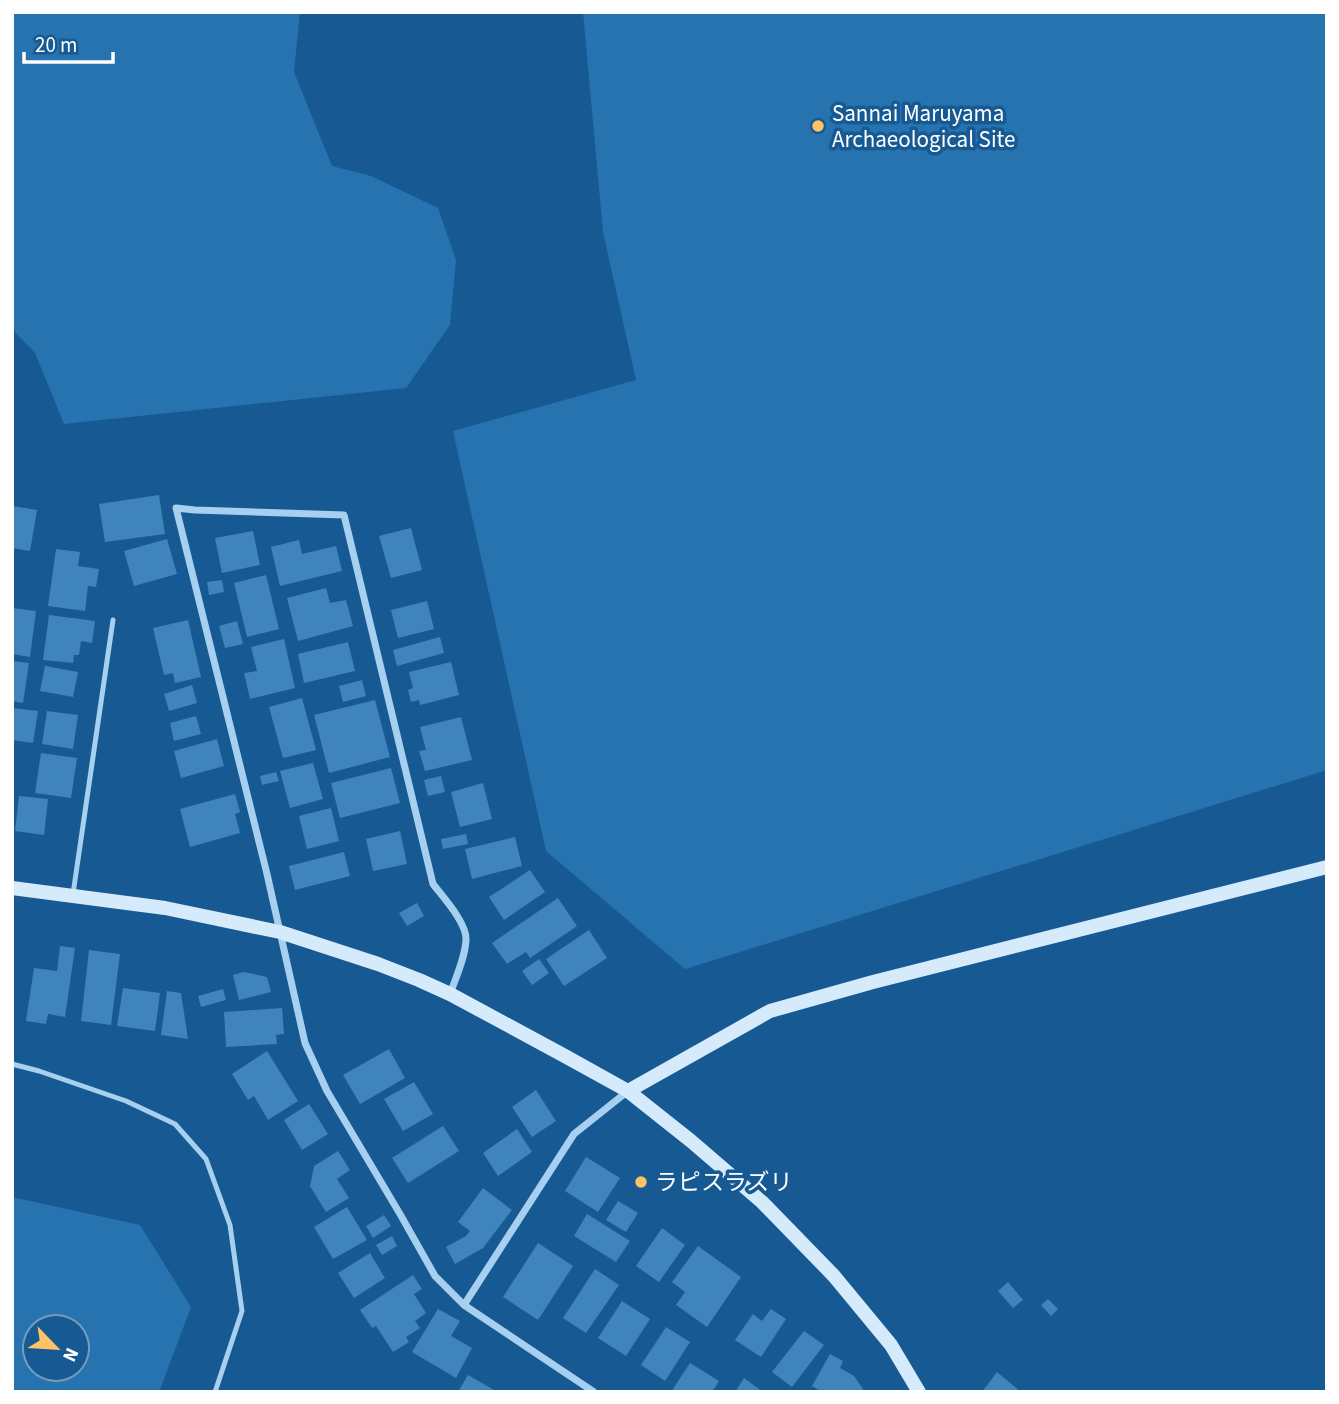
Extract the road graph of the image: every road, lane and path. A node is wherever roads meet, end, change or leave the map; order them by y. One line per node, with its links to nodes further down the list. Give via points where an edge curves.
1 (113, 620): 4 (lane)
2 (1327, 867): 8 (street, via 770,1011)
3 (12, 888): 4 (street)
4 (73, 896): 5 (street, via 165,908)
5 (280, 932): 6 (street, via 378,964); 6 (street, via 176,508 344,515 433,884 459,919 467,939); 9 (street, via 305,1043 327,1091 435,1276)
6 (450, 994): 8 (street)
7 (12, 1064): 10 (lane, via 126,1101 175,1124 206,1159 230,1225 242,1311)
8 (628, 1091): 9 (street, via 574,1134); 12 (street, via 762,1202 825,1267 891,1345)
9 (464, 1305): 11 (street)
10 (215, 1392)
11 (594, 1392)
12 (919, 1392)

